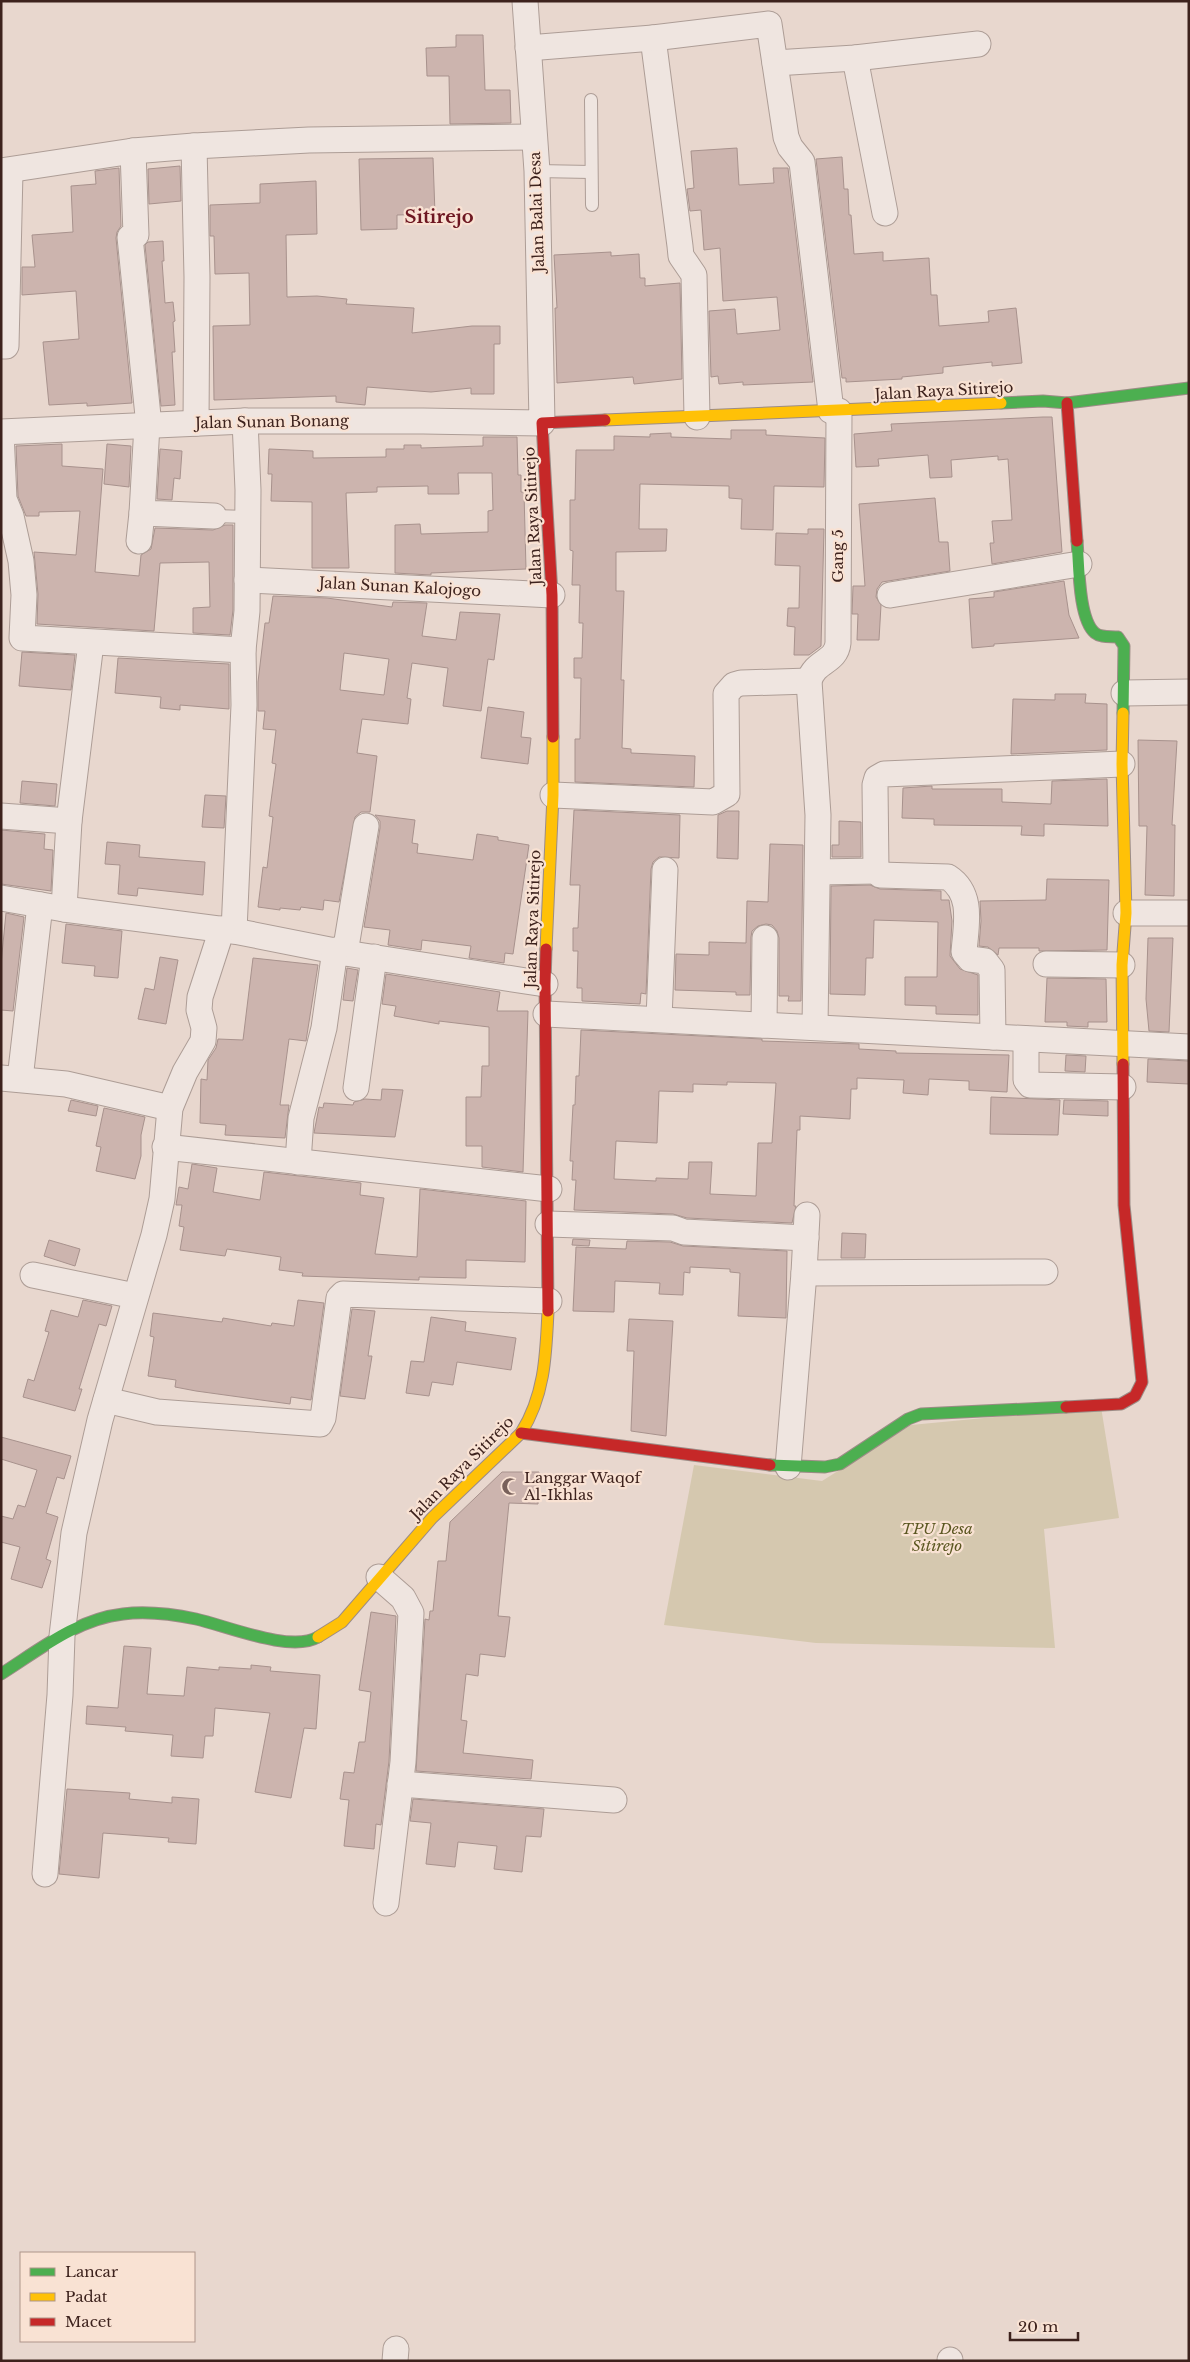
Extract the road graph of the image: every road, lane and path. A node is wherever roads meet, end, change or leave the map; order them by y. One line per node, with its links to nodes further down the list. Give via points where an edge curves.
1 (525, 1): 4 (street, Jalan Balai Desa)
2 (653, 38): 4 (street); 6 (street, Gang 5, via 770,24); 20 (street, via 680,246 683,260 694,275)
3 (978, 44): 5 (street)
4 (528, 48): 8 (street, Jalan Balai Desa)
5 (855, 58): 6 (street); 15 (street)
6 (775, 63): 19 (street, Gang 5, via 786,137 802,162)
7 (591, 100): 13 (lane)
8 (534, 136): 9 (street, via 309,140); 12 (street, Jalan Balai Desa)
9 (194, 146): 10 (street); 22 (street)
10 (133, 151): 11 (street); 24 (street, via 136,235 130,237)
11 (5, 171): 16 (street, via 6,346)
12 (537, 171): 13 (lane); 23 (street, Jalan Balai Desa)
13 (591, 172): 14 (lane)
14 (592, 205)
15 (885, 213)
16 (1, 346)
17 (1189, 388): 18 (street, Jalan Raya Sitirejo)
18 (1066, 403): 19 (street, Jalan Raya Sitirejo, via 1043,401); 30 (street)
19 (835, 411): 20 (street, Jalan Raya Sitirejo); 36 (street, Gang 5, via 838,642 833,656 817,666)
20 (697, 417): 23 (street, Jalan Raya Sitirejo)
21 (245, 421): 22 (street, Jalan Sunan Bonang); 23 (street, Jalan Sunan Bonang); 28 (street)
22 (196, 423): 24 (street, Jalan Sunan Bonang)
23 (542, 423): 32 (street, Jalan Raya Sitirejo)
24 (148, 425): 25 (street, Jalan Sunan Bonang); 26 (street)
25 (1, 432): 34 (street, via 4,499 22,561 22,638)
26 (142, 513): 27 (street); 29 (street)
27 (214, 516): 28 (lane)
28 (248, 517): 31 (street)
29 (139, 541)
30 (1079, 564): 33 (street); 37 (street, via 1081,594 1091,628 1098,635 1118,637 1124,646)
31 (247, 580): 32 (street, Jalan Sunan Kalojogo); 35 (street)
32 (552, 595): 40 (street, Jalan Raya Sitirejo)
33 (890, 595)
34 (90, 643): 35 (street); 42 (street)
35 (243, 650): 51 (street, via 244,705)
36 (810, 684): 40 (street, via 741,683 728,688 728,794 721,800); 46 (street)
37 (1124, 692): 38 (street); 39 (street)
38 (1189, 692)
39 (1122, 764): 45 (street, via 884,774 877,778 875,785); 49 (street)
40 (553, 795): 57 (street, Jalan Raya Sitirejo)
41 (1, 816): 42 (street)
42 (69, 821): 48 (street)
43 (366, 826): 53 (street)
44 (665, 870): 59 (street)
45 (876, 871): 46 (street); 62 (street, via 880,875 948,877 961,888 967,903 964,952 970,959 984,961 992,970)
46 (818, 872): 61 (street)
47 (1, 898): 48 (street)
48 (52, 907): 51 (street); 66 (street)
49 (1126, 913): 50 (street); 56 (street)
50 (1189, 913)
51 (228, 930): 53 (street); 69 (street, via 200,997 203,1041)
52 (766, 938): 60 (street)
53 (340, 951): 54 (street); 71 (street, via 301,1118)
54 (374, 957): 57 (street); 68 (street)
55 (1046, 964): 56 (street)
56 (1122, 965): 64 (street)
57 (545, 984): 58 (street, Jalan Raya Sitirejo)
58 (546, 1014): 59 (street); 72 (street, Jalan Raya Sitirejo)
59 (659, 1019): 60 (street)
60 (764, 1025): 61 (street)
61 (814, 1027): 62 (street)
62 (993, 1036): 63 (street)
63 (1026, 1039): 64 (street); 67 (street, via 1027,1083 1030,1085)
64 (1124, 1045): 65 (street); 67 (street)
65 (1189, 1047)
66 (10, 1078): 69 (street, via 101,1090)
67 (1123, 1087): 81 (street, via 1124,1205 1142,1382 1133,1400 1121,1404 921,1414 908,1419 840,1464)
68 (356, 1088)
69 (170, 1108): 70 (street)
70 (165, 1147): 71 (street); 77 (street, via 162,1199)
71 (298, 1162): 72 (street)
72 (549, 1190): 73 (street, Jalan Raya Sitirejo)
73 (548, 1224): 75 (street, via 673,1228 684,1232 807,1227); 78 (street, Jalan Raya Sitirejo)
74 (1044, 1272): 75 (street)
75 (804, 1273): 81 (street)
76 (33, 1274): 77 (street)
77 (135, 1296): 79 (street)
78 (550, 1301): 79 (street, via 343,1294 339,1298 324,1416 320,1424 157,1412); 80 (street, Jalan Raya Sitirejo, via 541,1390)
79 (106, 1400): 83 (street, via 74,1533)
80 (521, 1433): 81 (street); 82 (street, Jalan Raya Sitirejo, via 432,1518)
81 (788, 1467)
82 (379, 1577): 83 (street, Jalan Raya Sitirejo, via 342,1622 303,1643 287,1643 165,1614 100,1618); 85 (street, via 403,1598 411,1613)
83 (62, 1636): 84 (street, Jalan Raya Sitirejo); 87 (street)
84 (1, 1674)
85 (400, 1784): 86 (street); 88 (street)
86 (614, 1800)
87 (45, 1874)
88 (386, 1902)

